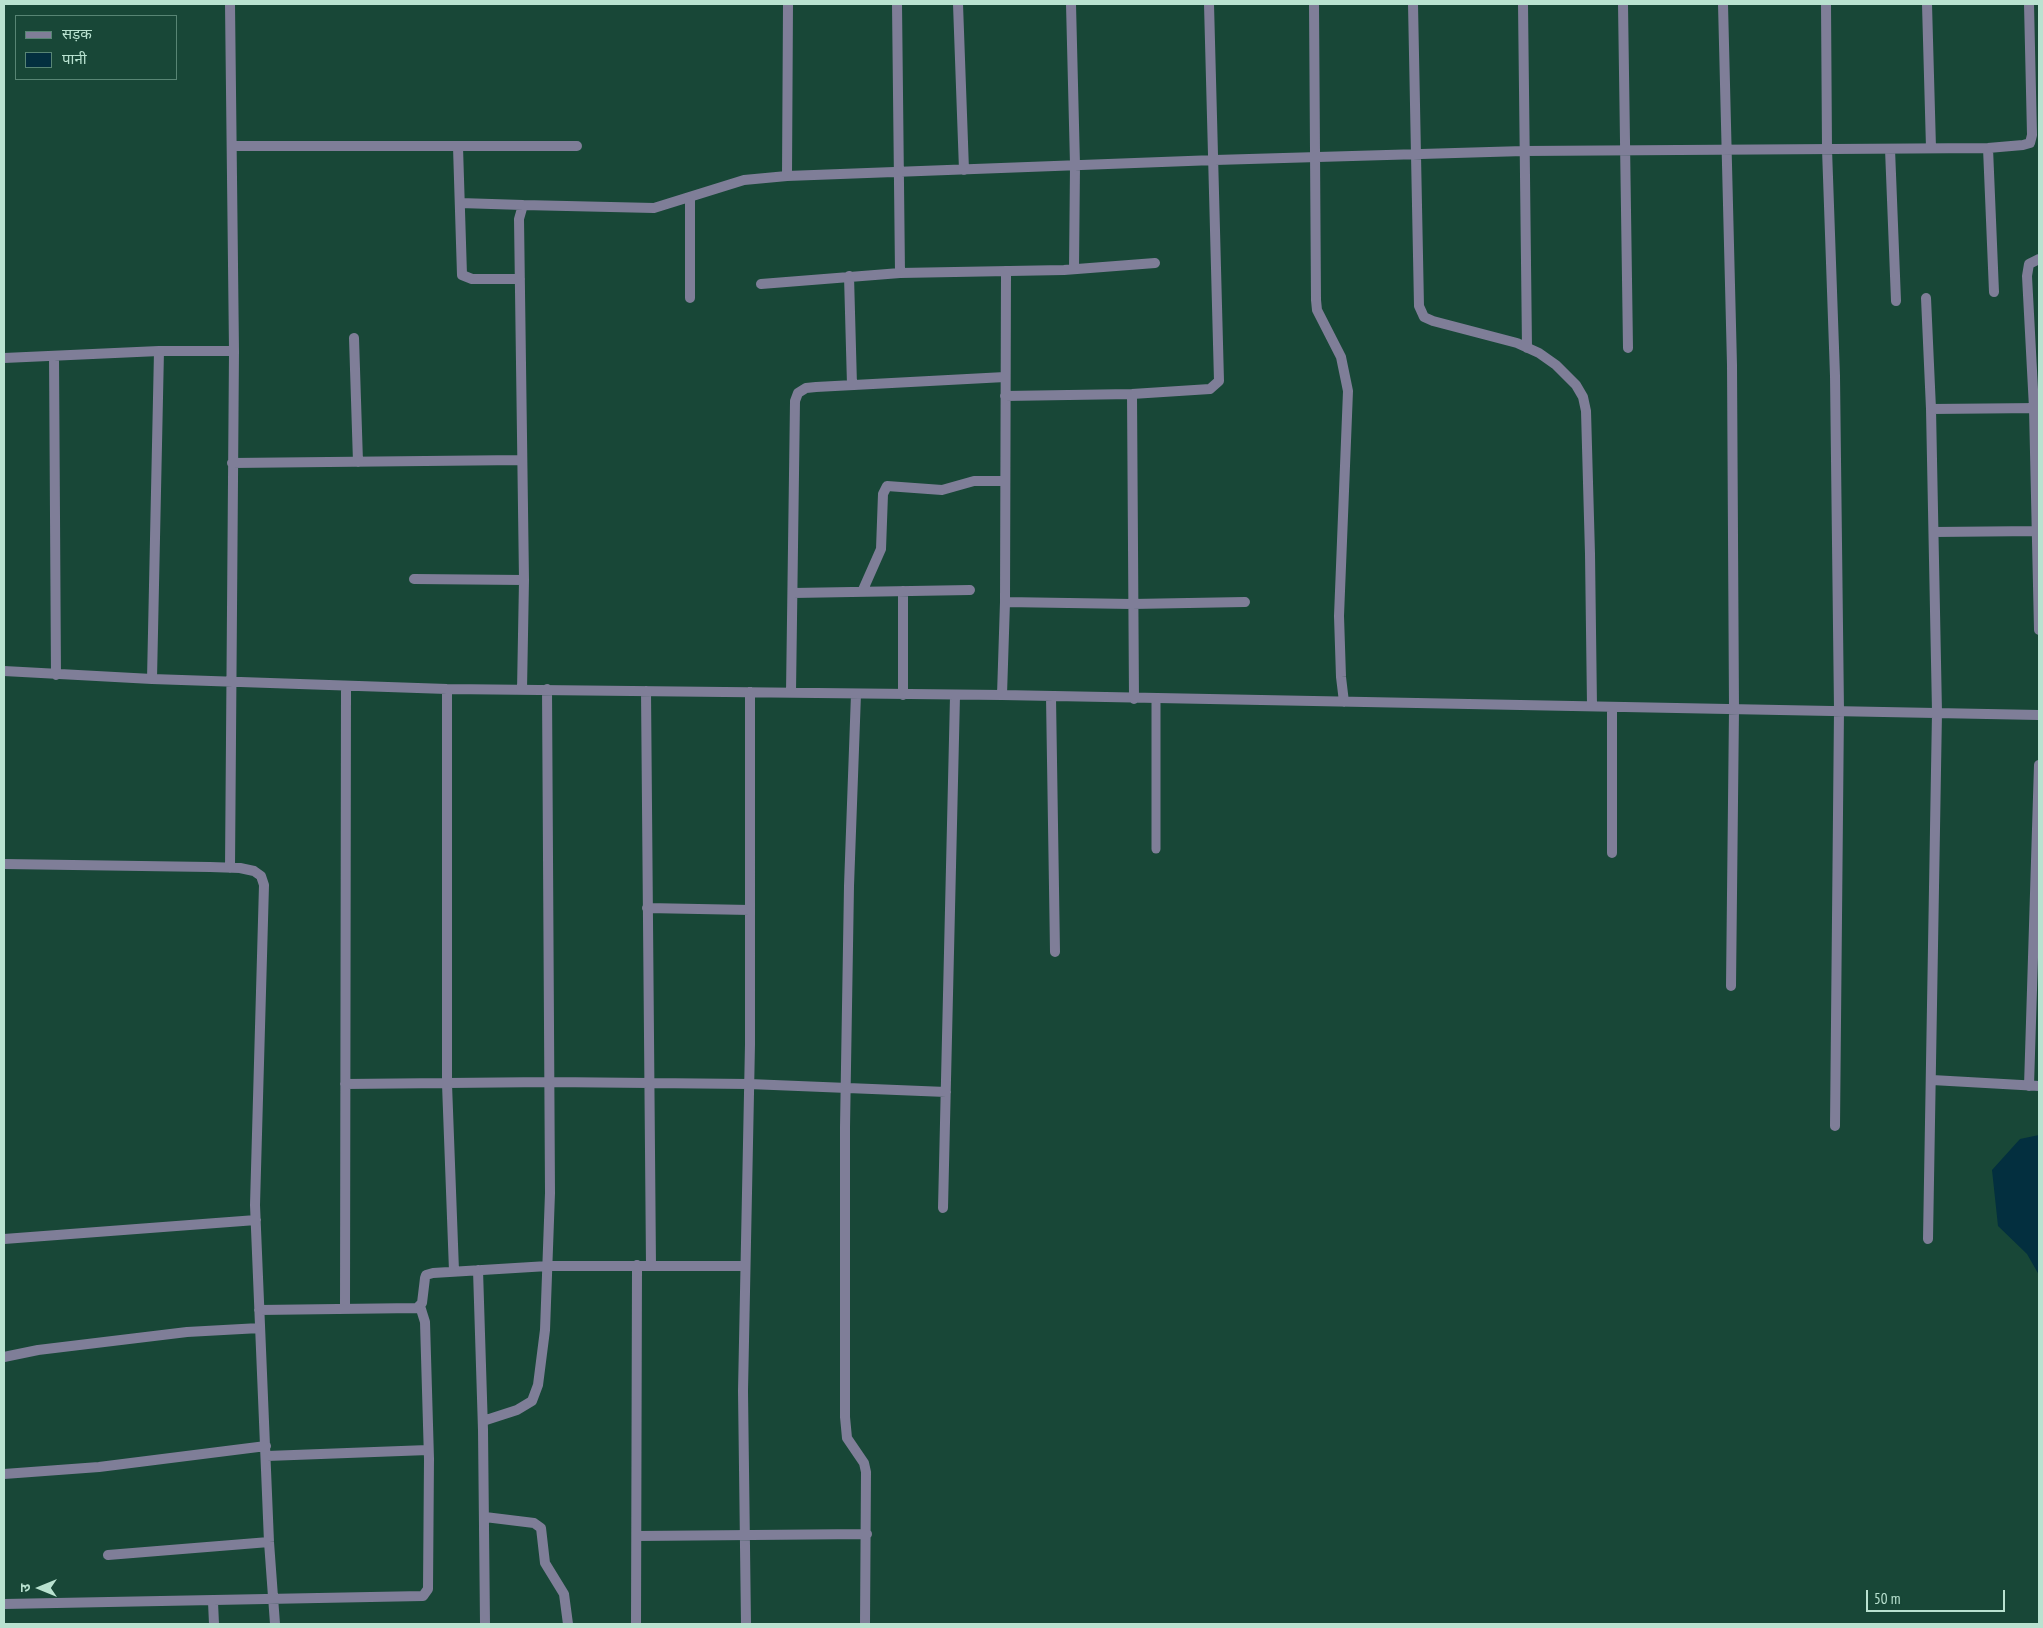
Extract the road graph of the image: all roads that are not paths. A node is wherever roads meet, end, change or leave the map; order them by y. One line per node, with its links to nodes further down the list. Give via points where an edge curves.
1 (230, 4): 15 (street)
2 (788, 4): 31 (street)
3 (897, 4): 30 (street)
4 (958, 4): 29 (street)
5 (1070, 4): 28 (street)
6 (1209, 4): 27 (street)
7 (1314, 4): 26 (street)
8 (1413, 4): 25 (street)
9 (1523, 4): 22 (street)
10 (1623, 4): 23 (street)
11 (1723, 4): 24 (street)
12 (1826, 4): 20 (street)
13 (1927, 4): 18 (street)
14 (2029, 4): 19 (street, via 2030,142)
15 (233, 146): 17 (street); 51 (street)
16 (577, 146): 17 (street)
17 (458, 147): 33 (street)
18 (1931, 148): 19 (street); 21 (street)
19 (1988, 148): 43 (street)
20 (1827, 149): 21 (street); 24 (street); 98 (street, via 1835,376)
21 (1890, 149): 46 (street)
22 (1524, 151): 23 (street); 25 (street); 48 (street)
23 (1626, 151): 24 (street); 49 (street)
24 (1727, 151): 97 (street)
25 (1416, 155): 26 (street); 48 (street, via 1421,312 1433,321)
26 (1316, 158): 27 (street); 94 (street, via 1317,310 1341,357 1348,391 1339,616)
27 (1215, 160): 28 (street); 56 (street, via 1219,381 1210,389)
28 (1075, 165): 29 (street); 37 (street)
29 (964, 170): 30 (street)
30 (899, 172): 31 (street); 39 (street)
31 (787, 176): 32 (street, via 744,180)
32 (690, 197): 34 (street, via 645,209); 44 (street)
33 (460, 203): 34 (street); 41 (street, via 462,275 472,279)
34 (523, 205): 41 (street, via 519,219)
35 (2039, 259): 58 (street, via 2029,264 2027,276)
36 (1155, 263): 37 (street)
37 (1074, 269): 38 (street)
38 (1006, 271): 39 (street); 54 (street)
39 (900, 273): 40 (street)
40 (849, 276): 42 (street); 55 (street)
41 (520, 279): 60 (street)
42 (761, 284)
43 (1994, 292)
44 (690, 298)
45 (1926, 298): 59 (street)
46 (1896, 302)
47 (354, 338): 61 (street)
48 (1527, 348): 95 (street, via 1556,365 1576,385 1586,412)
49 (1628, 348)
50 (159, 351): 51 (street); 52 (street); 78 (street)
51 (234, 351): 62 (street)
52 (54, 356): 53 (street); 77 (street)
53 (4, 358)
54 (1005, 377): 55 (street); 57 (street)
55 (852, 385): 71 (street, via 806,388 798,393 795,401)
56 (1132, 394): 57 (street); 74 (street)
57 (1005, 396): 63 (street)
58 (2037, 408): 59 (street); 64 (street)
59 (1931, 409): 65 (street)
60 (522, 460): 61 (street); 67 (street)
61 (358, 462): 62 (street)
62 (232, 463): 79 (street)
63 (1004, 481): 70 (street, via 974,481 942,490 887,486 883,494 882,549); 72 (street)
64 (2038, 531): 65 (street); 75 (street)
65 (1934, 532): 99 (street)
66 (414, 579): 67 (street)
67 (524, 580): 83 (street)
68 (970, 590): 69 (street)
69 (903, 591): 70 (street); 88 (street)
70 (862, 592): 71 (street)
71 (793, 593): 86 (street)
72 (1005, 602): 74 (street); 89 (street)
73 (1245, 602): 74 (street)
74 (1132, 604): 92 (street)
75 (2039, 630)
76 (4, 671): 77 (street)
77 (56, 675): 78 (street)
78 (152, 679): 79 (street)
79 (230, 682): 80 (street); 105 (street)
80 (346, 686): 82 (street); 112 (street)
81 (547, 689): 83 (street); 84 (street); 111 (street)
82 (447, 690): 83 (street); 113 (street)
83 (522, 690)
84 (646, 691): 85 (street); 106 (street)
85 (750, 692): 86 (street); 107 (street)
86 (791, 692): 87 (street)
87 (856, 694): 88 (street); 117 (street)
88 (903, 695): 90 (street)
89 (1002, 695): 90 (street); 91 (street)
90 (955, 696): 118 (street)
91 (1050, 697): 92 (street); 108 (street)
92 (1134, 699): 93 (street)
93 (1156, 700): 94 (street); 102 (lane)
94 (1344, 702): 95 (street)
95 (1592, 706): 96 (street)
96 (1612, 707): 97 (street); 103 (street)
97 (1734, 709): 98 (street); 109 (street)
98 (1839, 710): 99 (street); 119 (street)
99 (1937, 712): 100 (street); 110 (street)
100 (2039, 715)
101 (2039, 765): 116 (street)
102 (1156, 849)
103 (1612, 853)
104 (4, 864): 105 (street)
105 (230, 868): 121 (street, via 254,872 261,876 264,885)
106 (646, 908): 107 (street); 114 (street)
107 (750, 910): 115 (street)
108 (1054, 952)
109 (1731, 986)
110 (1932, 1080): 116 (street); 123 (street)
111 (550, 1082): 113 (street); 114 (street); 126 (street)
112 (345, 1084): 113 (street); 131 (street)
113 (447, 1084): 129 (street)
114 (649, 1084): 115 (street); 125 (street)
115 (749, 1084): 117 (street); 127 (street)
116 (2034, 1086)
117 (846, 1087): 118 (street); 140 (street, via 845,1432 866,1472)
118 (946, 1092): 120 (street)
119 (1834, 1126)
120 (943, 1208)
121 (256, 1220): 122 (street); 132 (street)
122 (4, 1239)
123 (1928, 1239)
124 (637, 1265): 125 (street); 126 (street); 141 (street)
125 (651, 1265): 127 (street)
126 (548, 1266): 128 (street); 135 (street, via 545,1330 536,1394 532,1401 517,1410)
127 (744, 1266): 142 (street)
128 (478, 1270): 129 (street); 135 (street)
129 (454, 1272): 130 (street, via 426,1275)
130 (420, 1306): 131 (street); 136 (street, via 425,1322)
131 (345, 1308): 132 (street)
132 (259, 1310): 133 (street)
133 (260, 1328): 134 (street, via 187,1332); 137 (street)
134 (4, 1357)
135 (483, 1421): 139 (street)
136 (428, 1450): 137 (street); 145 (street, via 426,1594)
137 (266, 1451): 138 (street); 143 (street)
138 (4, 1474)
139 (484, 1517): 150 (street); 151 (street, via 534,1523 541,1528 544,1560 564,1594)
140 (867, 1534): 142 (street); 154 (street)
141 (637, 1536): 142 (street); 152 (street)
142 (746, 1536): 153 (street)
143 (269, 1542): 144 (street); 145 (street)
144 (108, 1555)
145 (274, 1600): 146 (street); 149 (street)
146 (213, 1602): 147 (street); 148 (street)
147 (4, 1604)
148 (214, 1624)
149 (276, 1624)
150 (485, 1624)
151 (568, 1624)
152 (636, 1624)
153 (746, 1624)
154 (866, 1624)

